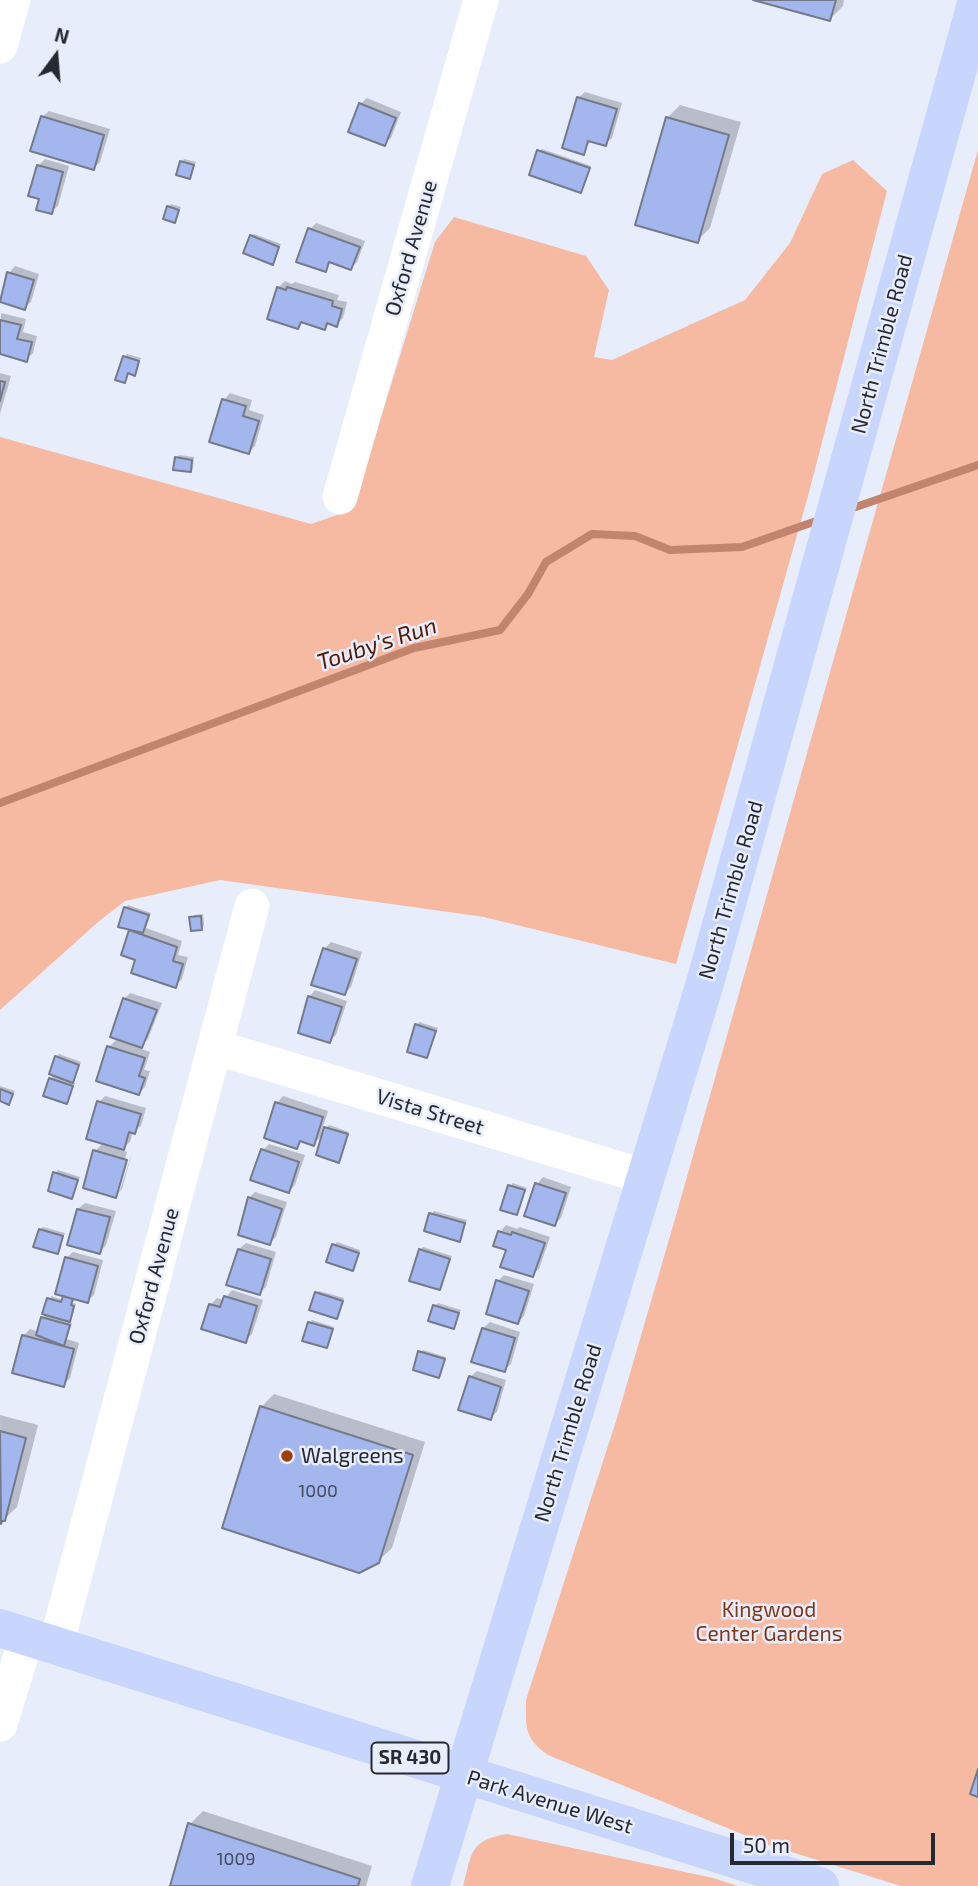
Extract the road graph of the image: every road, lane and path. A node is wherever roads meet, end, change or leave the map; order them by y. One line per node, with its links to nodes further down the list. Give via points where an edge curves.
1 (13, 0): 4 (street)
2 (481, 0): 5 (street, Oxford Avenue)
3 (977, 0): 8 (main road, North Trimble Road, via 705,983)
4 (0, 46)
5 (340, 497)
6 (252, 906): 7 (street, Oxford Avenue)
7 (215, 1047): 8 (street, Vista Street); 9 (street, Oxford Avenue)
8 (646, 1177): 11 (main road, North Trimble Road)
9 (28, 1636): 10 (street, Oxford Avenue); 11 (main road, Park Avenue West / SR 430)
10 (0, 1724)
11 (465, 1775): 12 (main road, North Trimble Road); 13 (main road, Park Avenue West / SR 430)
12 (430, 1886)
13 (820, 1886)

